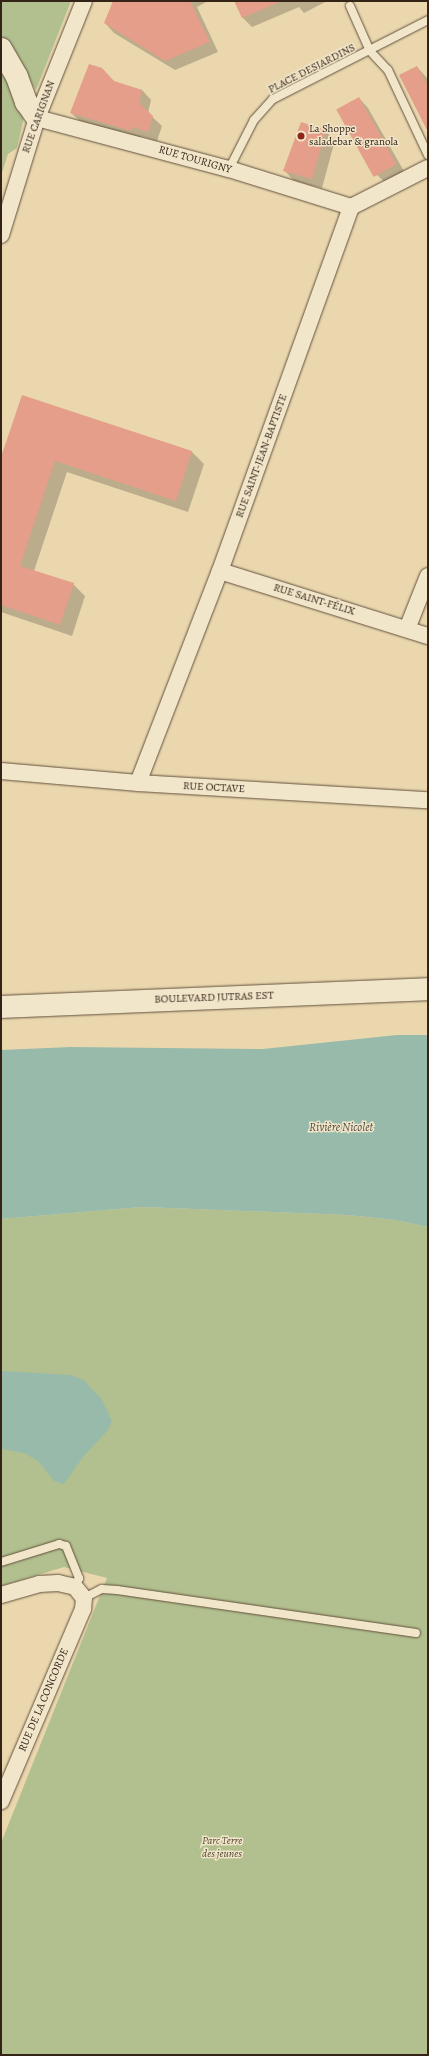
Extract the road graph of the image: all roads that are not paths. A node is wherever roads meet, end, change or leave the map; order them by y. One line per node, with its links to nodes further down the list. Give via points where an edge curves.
1 (84, 1): 6 (street, RUE CARIGNAN)
2 (350, 6): 5 (lane, PLACE DESJARDINS)
3 (428, 20): 5 (lane, PLACE DESJARDINS)
4 (1, 49): 6 (main road, via 17,77 26,102)
5 (370, 51): 7 (lane, PLACE DESJARDINS, via 388,70); 9 (lane, PLACE DESJARDINS, via 273,99 254,120)
6 (37, 118): 9 (street, RUE TOURIGNY); 11 (street, RUE CARIGNAN)
7 (428, 155)
8 (428, 168): 10 (street)
9 (229, 170): 10 (street, RUE TOURIGNY)
10 (351, 207): 12 (street, RUE SAINT-JEAN-BAPTISTE)
11 (1, 235)
12 (220, 571): 14 (street, RUE SAINT-FÉLIX); 17 (street, RUE SAINT-JEAN-BAPTISTE)
13 (428, 576): 14 (street)
14 (407, 629): 15 (street, RUE SAINT-FÉLIX)
15 (428, 636)
16 (1, 771): 17 (street, RUE OCTAVE)
17 (138, 783): 18 (street, RUE OCTAVE)
18 (428, 800)
19 (428, 989): 20 (main road, BOULEVARD JUTRAS EST)
20 (1, 1007)
21 (1, 1562): 22 (lane, via 59,1544 66,1546 79,1578)
22 (79, 1592): 23 (street, via 58,1583 38,1584); 24 (lane, via 117,1590); 25 (street, RUE DE LA CONCORDE, via 83,1609)
23 (1, 1595)
24 (416, 1633)
25 (1, 1801)

